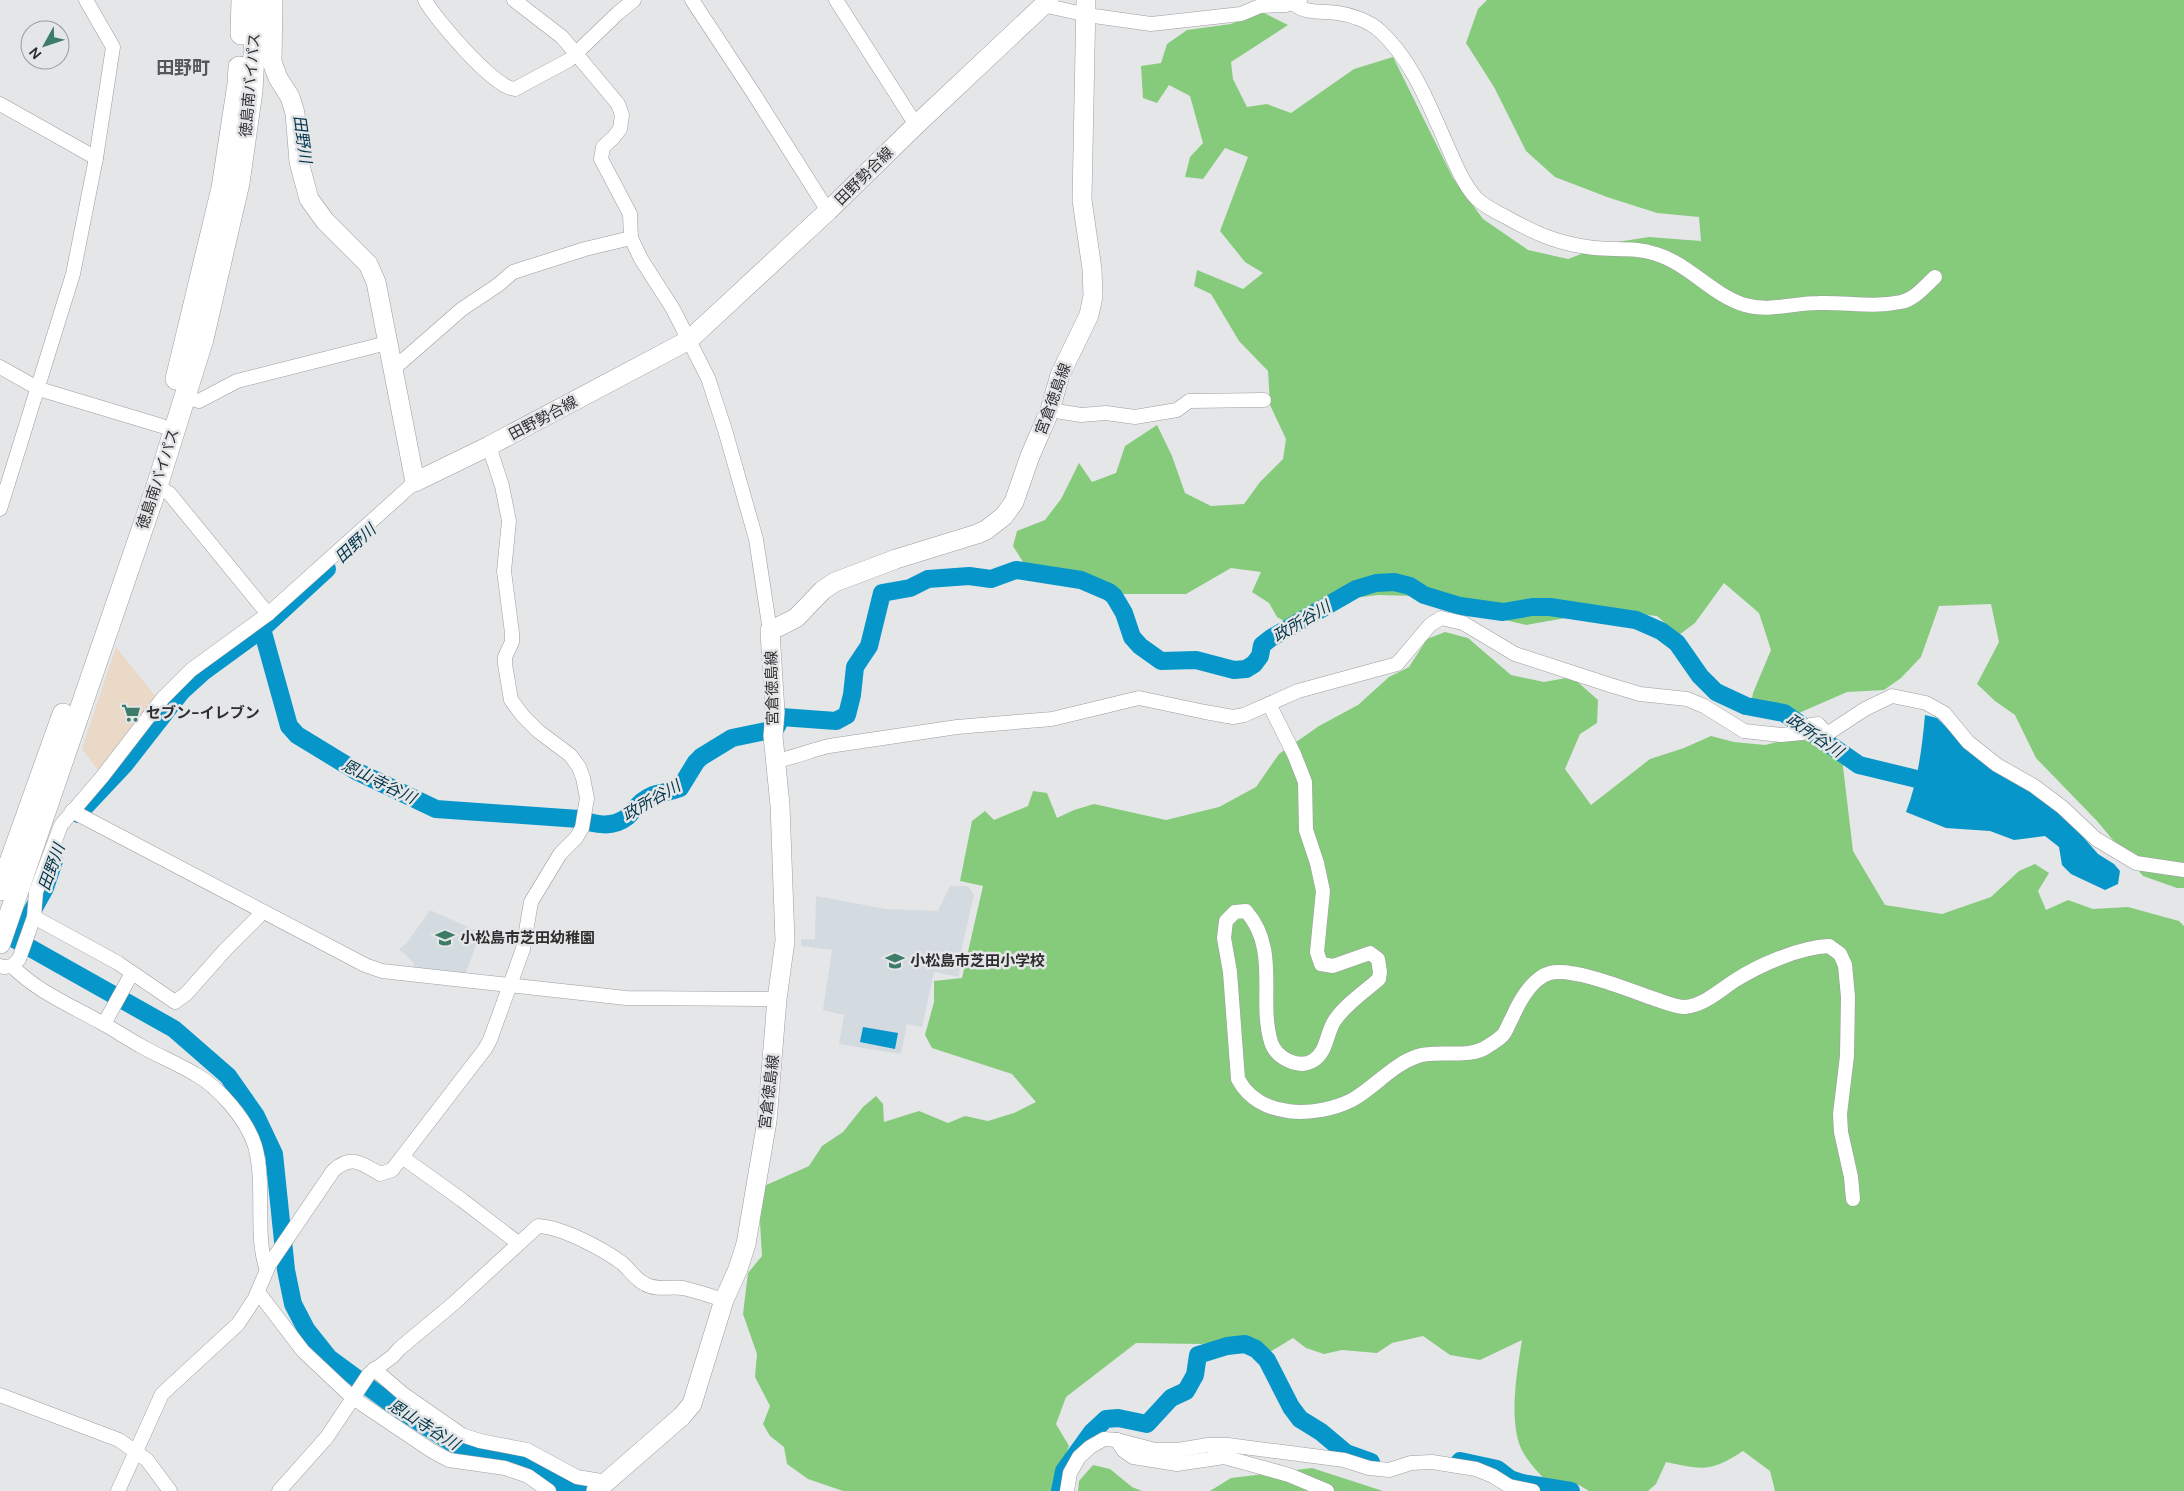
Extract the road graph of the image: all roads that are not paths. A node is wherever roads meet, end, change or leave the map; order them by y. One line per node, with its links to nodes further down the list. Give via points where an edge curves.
1 (86, 0): 16 (street, via 113,47)
2 (242, 0): 28 (highway, 徳島南バイパス, via 238,84 222,188 182,357)
3 (257, 0): 25 (highway, 徳島南バイパス, via 252,91 239,183 203,339)
4 (273, 0): 21 (main road, via 272,62 295,112 302,178 317,211 368,264 376,282)
5 (425, 0): 13 (street, via 450,34 496,82 509,89 525,85)
6 (514, 0): 13 (street, via 562,37)
7 (634, 0): 13 (street)
8 (692, 0): 17 (street)
9 (836, 0): 15 (street)
10 (1297, 2): 12 (street, via 1260,6 1241,14 1151,24); 19 (street, via 1300,10 1341,13 1359,18 1380,31 1405,61 1458,171 1476,198 1533,232 1559,242 1658,254 1744,304 1774,309 1819,302 1865,306 1902,302)
11 (1039, 5): 12 (street); 15 (main road, 田野勢合線)
12 (1086, 8): 27 (main road, 宮倉徳島線, via 1082,200 1093,296 1080,337 1060,375)
13 (577, 53): 18 (street, via 618,104 622,114 620,129 603,147 601,159 630,214)
14 (0, 104): 16 (street)
15 (916, 125): 17 (main road, 田野勢合線)
16 (96, 158): 24 (street, via 73,274)
17 (828, 212): 20 (main road, 田野勢合線)
18 (631, 238): 20 (street); 22 (street, via 514,272 462,309)
19 (1936, 277)
20 (689, 340): 29 (main road, 田野勢合線); 34 (street, via 719,409 756,538)
21 (387, 343): 22 (main road); 25 (street, via 238,381 199,400)
22 (394, 366): 30 (main road)
23 (0, 367): 24 (street)
24 (39, 389): 28 (street); 32 (street)
25 (185, 397): 31 (highway, 徳島南バイパス)
26 (1264, 400): 27 (street, via 1189,401 1177,410 1135,417)
27 (1050, 410): 34 (main road, 宮倉徳島線, via 1014,502 998,520 977,534 834,582 796,618)
28 (162, 426): 39 (highway, 徳島南バイパス)
29 (489, 446): 30 (main road, 田野勢合線); 45 (street, via 510,521 504,571 512,633 512,642 505,657 511,700 538,732 570,755 578,767 587,798 584,820 576,838 554,864 531,902 523,949)
30 (415, 482): 33 (street)
31 (157, 486): 33 (street, via 169,493); 42 (highway, 徳島南バイパス)
32 (0, 509)
33 (268, 614): 37 (street, via 176,684)
34 (770, 631): 36 (main road, 宮倉徳島線)
35 (1269, 704): 36 (street, via 1234,717 1139,698 1052,719 957,727 829,746); 38 (street, via 1298,691 1397,664 1430,625 1441,618 1463,623 1515,654 1640,694 1687,699 1744,730 1764,734 1802,733 1811,725 1818,724 1824,732 1830,732 1865,708 1892,696 1901,697 1926,703 1944,713 1968,742 2062,807 2096,839 2136,863); 49 (street, via 1305,782 1306,830 1323,891 1317,952 1321,964 1333,966 1370,953 1378,959 1380,972 1379,979 1340,1013 1326,1047 1313,1061 1294,1064 1284,1060 1272,1045 1269,1033 1268,975 1258,923 1246,911 1235,912 1226,921 1224,938 1234,1007 1238,1079 1243,1090 1265,1106 1300,1112 1323,1110 1351,1100 1405,1060 1420,1055 1486,1048 1504,1034 1530,988 1551,972 1613,984 1682,1007 1696,1005 1762,966 1816,947 1829,946 1840,954 1845,965 1848,1056 1840,1114)
36 (776, 761): 46 (main road, 宮倉徳島線, via 785,941)
37 (76, 814): 40 (street); 41 (street, via 56,833 36,892)
38 (2184, 870)
39 (0, 890)
40 (260, 911): 44 (street, via 258,917 175,1002); 45 (street, via 382,971)
41 (33, 920): 43 (street); 44 (street)
42 (0, 943)
43 (10, 964): 47 (street, via 60,1000)
44 (130, 977): 47 (street)
45 (509, 986): 46 (street, via 626,998); 48 (street, via 485,1050)
46 (777, 999): 53 (main road, 宮倉徳島線, via 767,1121 746,1244)
47 (106, 1020): 51 (street, via 142,1047 198,1075 218,1090 240,1116 255,1146 262,1194 262,1258)
48 (402, 1157): 50 (street); 51 (street, via 392,1170 380,1174 359,1162 340,1164)
49 (1853, 1199)
50 (518, 1243): 53 (street, via 538,1226 545,1226 573,1236 622,1264 644,1284 655,1288 685,1289); 54 (street, via 453,1304)
51 (268, 1268): 52 (street)
52 (258, 1292): 55 (street, via 303,1351); 58 (street, via 238,1324 162,1394)
53 (724, 1300): 59 (main road, 宮倉徳島線, via 692,1404)
54 (372, 1372): 55 (street); 59 (street, via 462,1435 527,1450 577,1477)
55 (355, 1394): 62 (street, via 327,1437); 63 (street, via 449,1460 505,1468 528,1476)
56 (0, 1395): 58 (street, via 119,1440)
57 (1117, 1440): 64 (street, via 1104,1440 1079,1458 1070,1474); 65 (street, via 1133,1458 1177,1464 1224,1457 1289,1474); 66 (street, via 1155,1450 1228,1445 1344,1460 1389,1470 1411,1463 1432,1462 1476,1469 1509,1486)
58 (137, 1451): 60 (street); 61 (street)
59 (602, 1486)
60 (118, 1491)
61 (170, 1491)
62 (279, 1491)
63 (549, 1491)
64 (1067, 1491)
65 (1327, 1491)
66 (1533, 1491)

